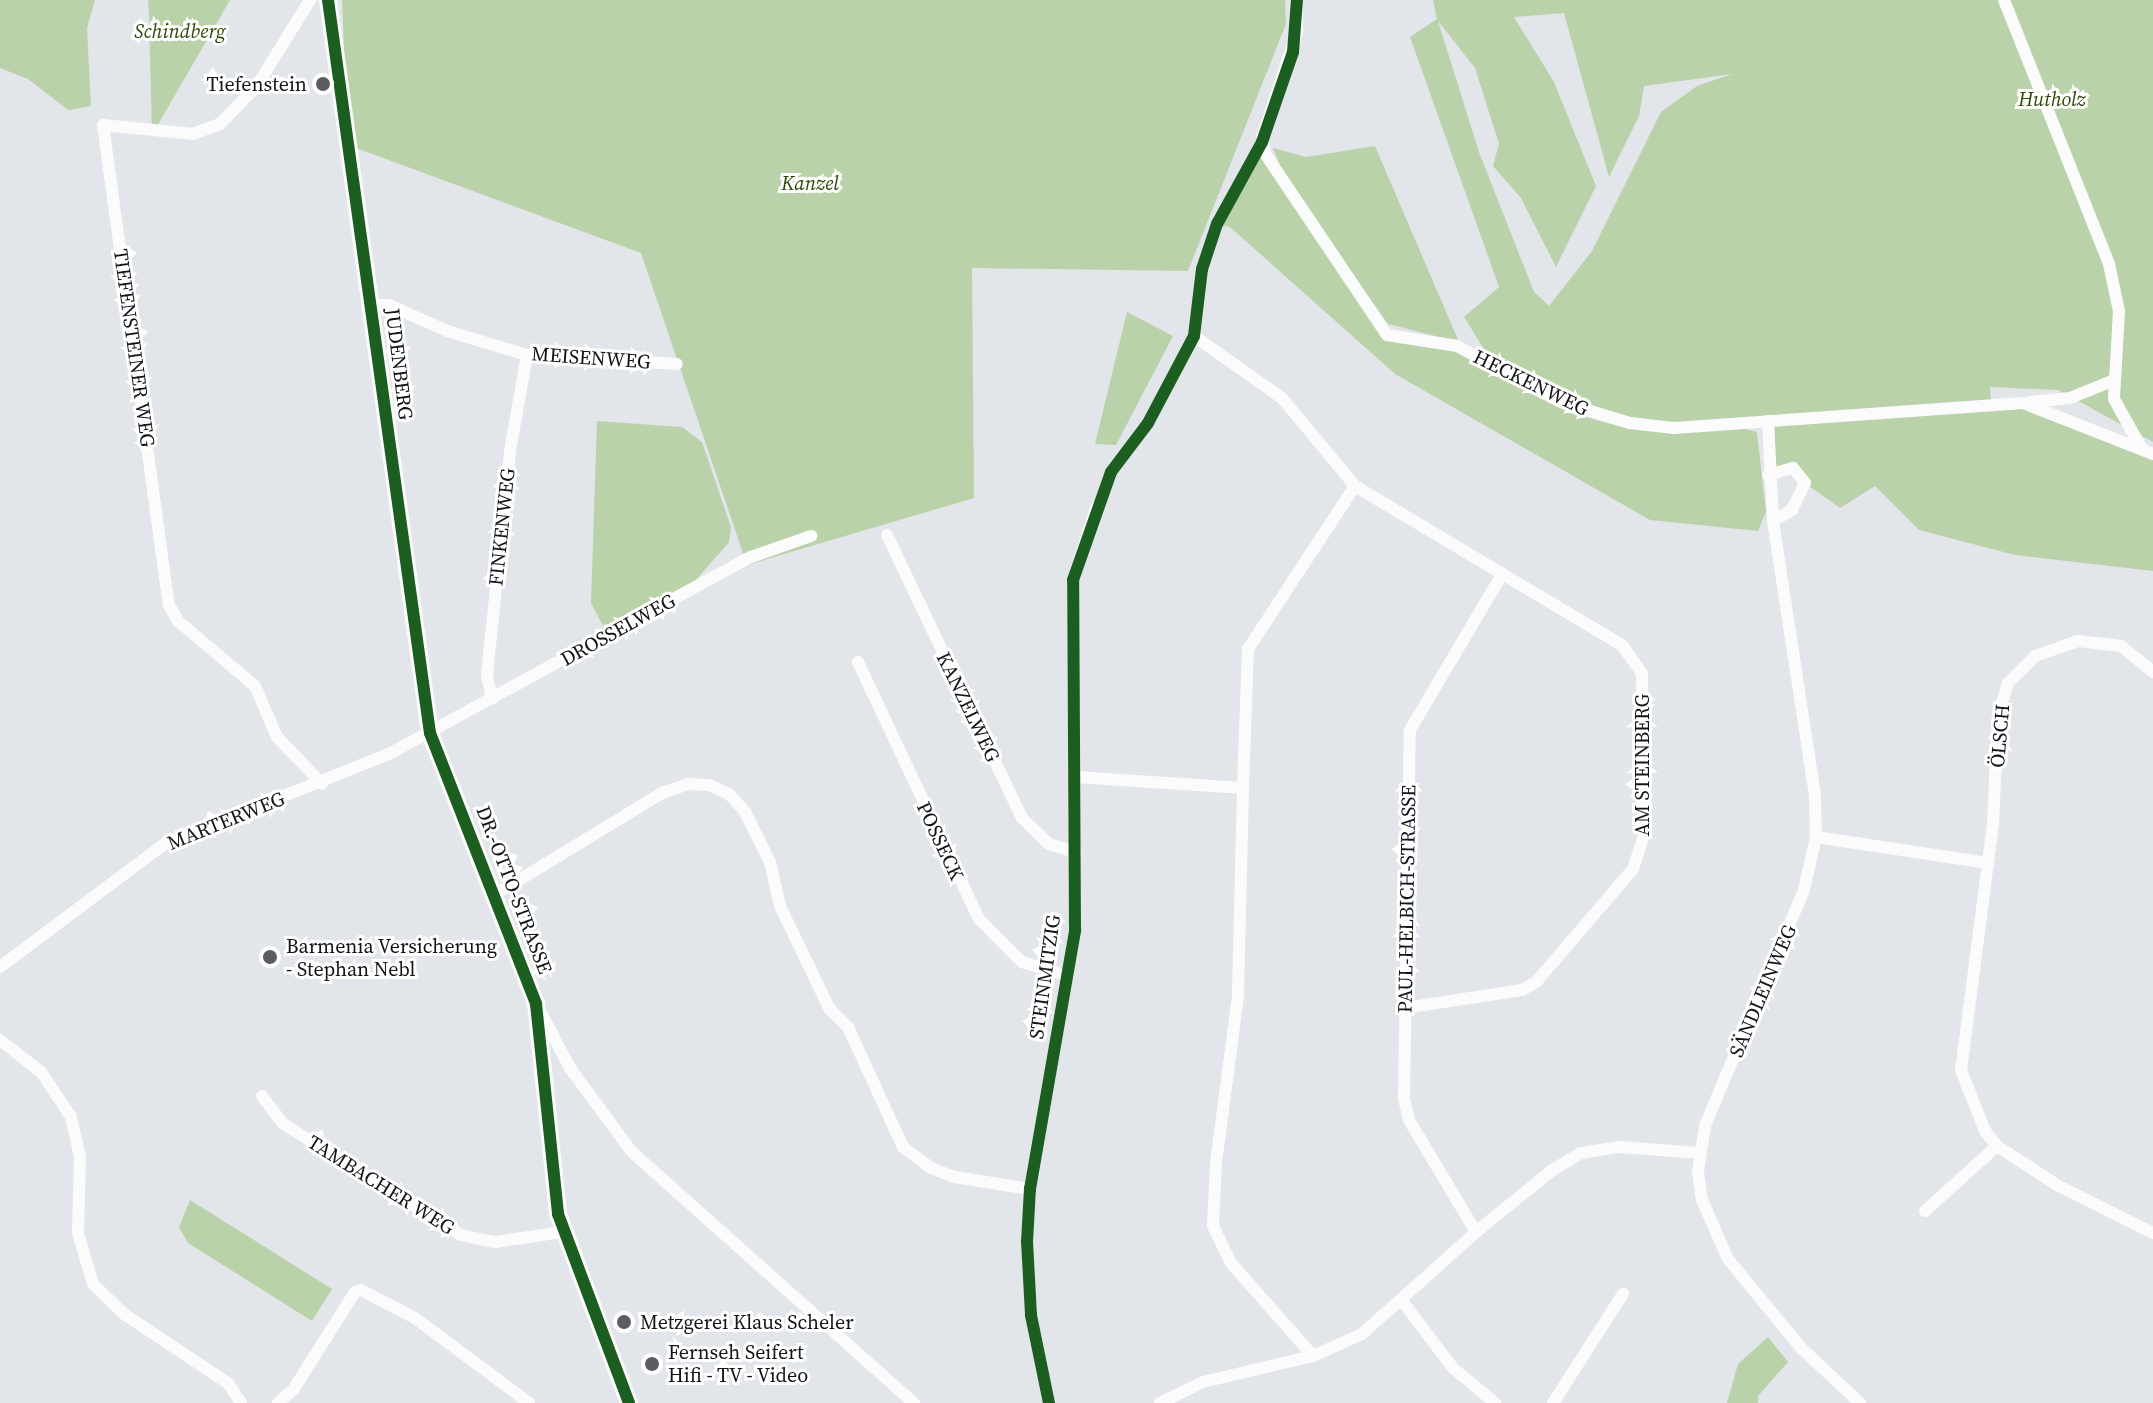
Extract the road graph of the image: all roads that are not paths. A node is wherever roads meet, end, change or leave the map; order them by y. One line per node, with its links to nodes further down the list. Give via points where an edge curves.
1 (310, 0): 25 (street, TIEFENSTEINER WEG, via 256,87 220,124 193,134 103,125 169,605 178,621 255,686 277,737)
2 (328, 0): 5 (street, JUDENBERG)
3 (1297, 0): 11 (street, HECKENWEG, via 1297,32 1262,137 1264,152 1387,335 1457,346 1561,402 1618,421 1674,428)
4 (2004, 0): 9 (street, via 2109,264 2119,311)
5 (371, 305): 7 (street, MEISENWEG, via 389,305 447,331); 23 (street, JUDENBERG)
6 (1194, 336): 14 (street, AM STEINBERG, via 1282,398)
7 (527, 355): 8 (street, MEISENWEG); 22 (street, FINKENWEG, via 508,466 487,675)
8 (677, 364)
9 (2112, 381): 10 (street, via 2070,398); 12 (street, via 2117,407)
10 (2023, 403): 11 (street, HECKENWEG); 12 (street, HECKENWEG)
11 (1768, 421): 13 (street, SÄNDLEINWEG)
12 (2148, 452)
13 (1768, 475): 16 (street, SÄNDLEINWEG); 16 (street, via 1793,468 1805,483 1792,510)
14 (1355, 486): 19 (street, AM STEINBERG); 26 (street, via 1248,649)
15 (1096, 508): 24 (street, STEINMITZIG, via 1073,580)
16 (1773, 521): 27 (street, SÄNDLEINWEG, via 1815,797)
17 (887, 535): 28 (street, KANZELWEG, via 1022,818 1049,844)
18 (811, 536): 22 (street, DROSSELWEG, via 751,557)
19 (1503, 573): 34 (street, PAUL-HELBICH-STRASSE, via 1410,730); 34 (street, AM STEINBERG, via 1635,658 1642,674 1643,844 1633,869 1536,982 1522,990)
20 (858, 662): 32 (street, POSSECK, via 979,919 1022,962)
21 (2153, 672): 29 (street, ÖLSCH, via 2121,646 2091,641 2053,647 2017,671 1998,716)
22 (492, 699): 23 (street, DROSSELWEG)
23 (430, 733): 25 (street, MARTERWEG); 30 (street, DR.-OTTO-STRASSE)
24 (1076, 777): 26 (street); 28 (street, STEINMITZIG)
25 (322, 784): 31 (street, MARTERWEG, via 166,843)
26 (1243, 788): 48 (street, via 1238,996 1213,1226 1231,1263)
27 (1816, 837): 29 (street); 40 (street, SÄNDLEINWEG, via 1804,890 1705,1126)
28 (1076, 852): 32 (street, STEINMITZIG, via 1075,930)
29 (1988, 863): 39 (street, ÖLSCH, via 1961,1070 1985,1131)
30 (496, 894): 33 (street, DR.-OTTO-STRASSE); 41 (street, via 662,793 688,784 709,785 729,794 745,812 770,862 780,906 829,1008 848,1027 903,1147 955,1177)
31 (0, 967)
32 (1068, 976): 41 (street, STEINMITZIG)
33 (536, 1004): 36 (street, DR.-OTTO-STRASSE); 37 (street, DR.-OTTO-STRASSE)
34 (1405, 1008): 44 (street, PAUL-HELBICH-STRASSE, via 1404,1098 1409,1120)
35 (0, 1040): 50 (street, via 41,1072 71,1117 80,1157 78,1233 93,1284 124,1314 228,1383)
36 (544, 1060): 37 (street, DR.-OTTO-STRASSE, via 554,1050); 43 (street, via 551,1177)
37 (568, 1065): 54 (street, DR.-OTTO-STRASSE, via 632,1152)
38 (262, 1096): 43 (street, TAMBACHER WEG, via 282,1123 461,1235 495,1242)
39 (1997, 1146): 42 (street); 45 (street, ÖLSCH, via 2057,1185)
40 (1699, 1153): 44 (street, via 1620,1147 1581,1153); 49 (street, SÄNDLEINWEG, via 1702,1200 1728,1259)
41 (1030, 1189): 55 (street, STEINMITZIG, via 1027,1270)
42 (1925, 1211)
43 (563, 1232): 53 (street)
44 (1476, 1232): 47 (street)
45 (2153, 1233)
46 (1623, 1294): 58 (street)
47 (1403, 1302): 48 (street, via 1362,1334); 57 (street, via 1453,1368)
48 (1313, 1356): 56 (street, via 1203,1382)
49 (1845, 1398): 59 (street, SÄNDLEINWEG)
50 (241, 1403)
51 (278, 1403): 52 (street, via 293,1390 361,1290 415,1318)
52 (529, 1403)
53 (629, 1403)
54 (914, 1403)
55 (1049, 1403)
56 (1160, 1403)
57 (1495, 1403)
58 (1553, 1403)
59 (1860, 1403)

